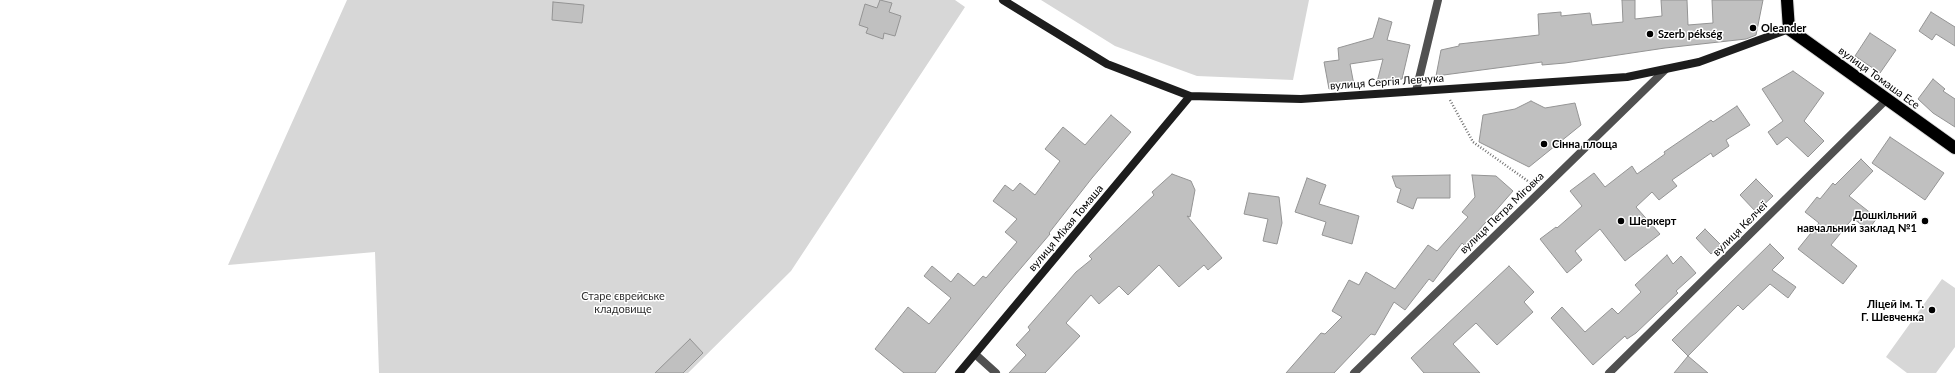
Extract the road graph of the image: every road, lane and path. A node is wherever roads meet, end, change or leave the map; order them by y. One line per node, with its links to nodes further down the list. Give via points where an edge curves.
1 (1003, 0): 8 (main road, вулиця Сергія Левчука, via 1107,64)
2 (1438, 0): 7 (street)
3 (1787, 0): 4 (highway)
4 (1789, 29): 5 (main road, вулиця Сергія Левчука, via 1699,62); 9 (highway, вулиця Томаша Есе)
5 (1665, 70): 6 (main road, вулиця Сергія Левчука, via 1627,77); 11 (street, вулиця Петра Міговка)
6 (1445, 89): 7 (main road, вулиця Сергія Левчука); 11 (path, via 1472,142)
7 (1416, 91): 8 (main road, вулиця Сергія Левчука, via 1301,99)
8 (1190, 96): 12 (main road, вулиця Міхая Томаша)
9 (1886, 100): 10 (highway, вулиця Томаша Есе); 16 (street, вулиця Келчеї)
10 (1955, 148)
11 (1541, 190): 15 (street, вулиця Петра Міговка)
12 (975, 354): 13 (main road, вулиця Міхая Томаша); 14 (street)
13 (959, 373)
14 (996, 373)
15 (1354, 373)
16 (1609, 373)

